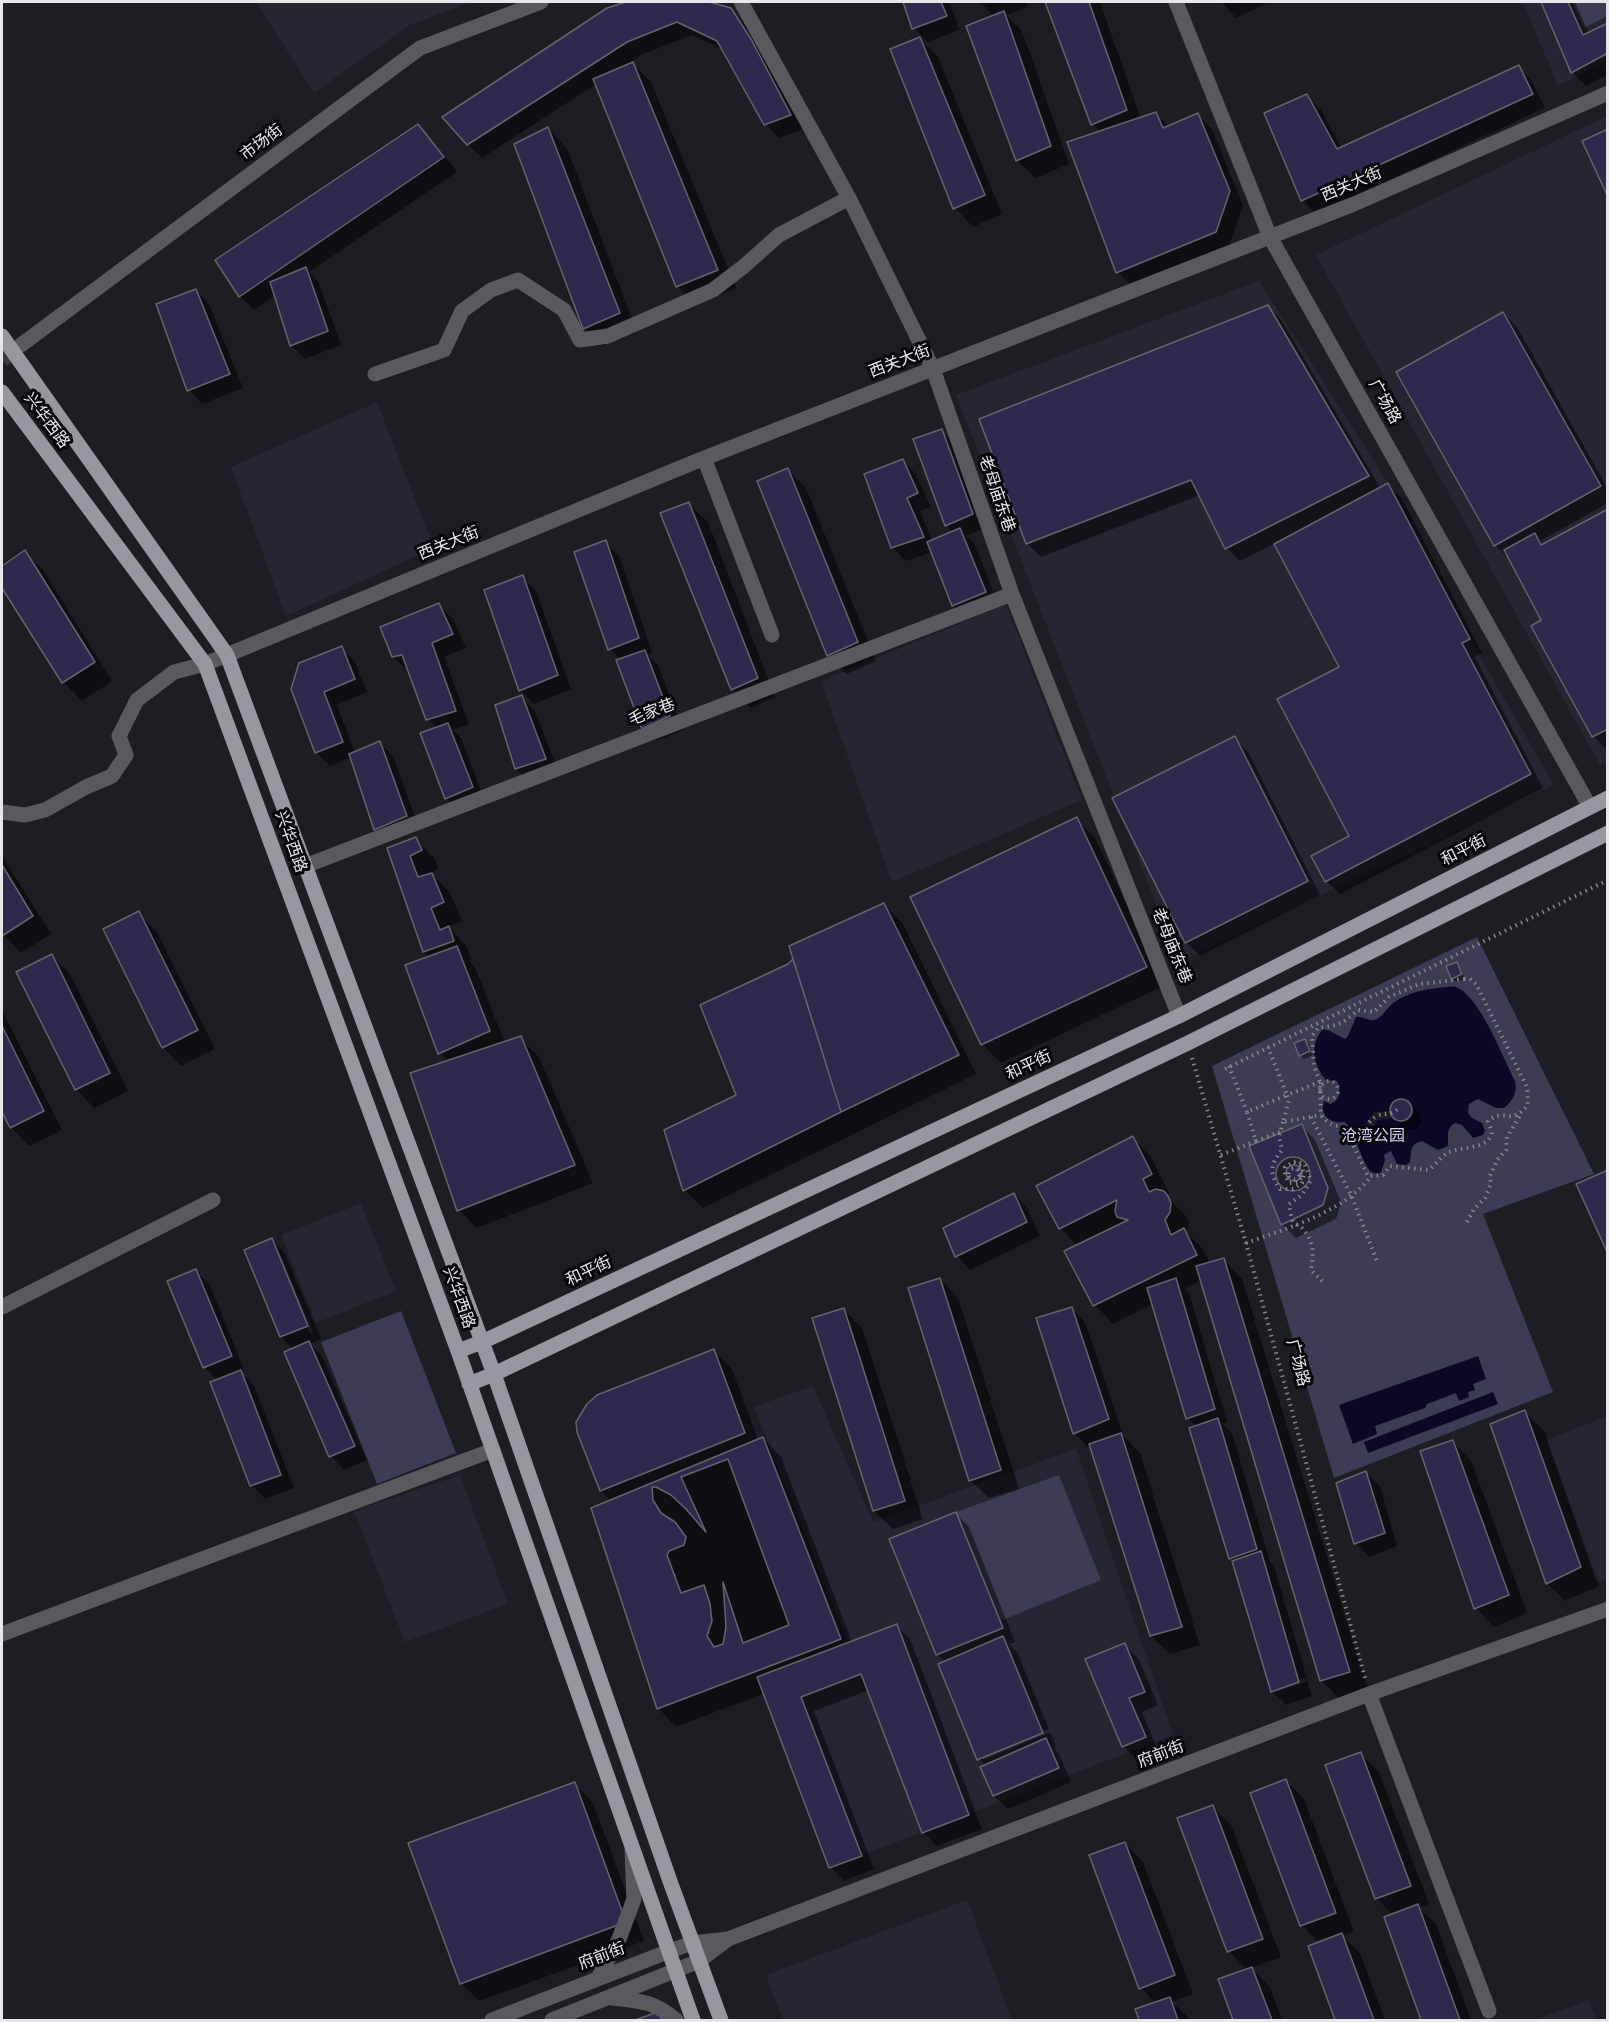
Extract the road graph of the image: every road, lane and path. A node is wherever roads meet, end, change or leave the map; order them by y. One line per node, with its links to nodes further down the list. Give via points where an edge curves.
1 (541, 2): 8 (street, 市场街, via 420,48)
2 (741, 2): 5 (street, 老母庙东巷)
3 (1176, 2): 6 (street, 广场路)
4 (1608, 93): 6 (street, 西关大街)
5 (849, 198): 9 (street, 老母庙东巷); 10 (street, via 779,235 712,290 608,336 580,340 564,310 518,280 491,290 462,311 444,350)
6 (1270, 237): 9 (street, 西关大街); 18 (street, 广场路)
7 (2, 336): 15 (main road)
8 (21, 345)
9 (933, 369): 12 (street, 西关大街); 13 (street, 老母庙东巷)
10 (375, 374)
11 (2, 392): 16 (main road, 兴华西路)
12 (704, 458): 14 (street); 15 (street, 西关大街)
13 (1012, 594): 21 (street, 毛家巷); 23 (street, 老母庙东巷)
14 (772, 635)
15 (227, 656): 16 (street, 西关大街); 21 (main road)
16 (205, 664): 19 (street, 西关大街, via 174,672 137,700 119,736 126,755 112,776 45,810 25,815); 51 (main road, 兴华西路)
17 (1608, 798): 18 (main road, 和平街)
18 (1590, 807): 23 (main road, 和平街)
19 (2, 812)
20 (1608, 833): 24 (main road)
21 (305, 866): 50 (main road)
22 (1608, 880): 25 (path)
23 (1179, 1016): 50 (main road, 和平街)
24 (1188, 1043): 38 (path, 广场路); 52 (main road)
25 (1268, 1047): 28 (path); 30 (path, via 1227,1067)
26 (1320, 1082): 27 (path); 28 (path); 32 (path, via 1312,1049 1312,1036 1318,1028 1344,1023 1358,1010 1374,1012 1389,997 1419,984 1470,979 1527,1087 1528,1105)
27 (1321, 1092): 27 (path, via 1323,1097 1334,1098 1337,1085 1329,1082); 31 (path)
28 (1287, 1095): 30 (path); 34 (path)
29 (1399, 1108): 36 (path, via 1376,1117 1363,1130)
30 (1247, 1112): 37 (path)
31 (1321, 1114): 33 (path); 36 (path)
32 (1521, 1114): 41 (path, via 1492,1118 1488,1121 1492,1131 1487,1140 1473,1148 1452,1151 1428,1170 1390,1166 1383,1174); 44 (path, via 1507,1137 1506,1150 1493,1168 1485,1198)
33 (1311, 1117): 34 (path); 42 (path)
34 (1283, 1122): 35 (path)
35 (1281, 1131): 37 (path); 39 (path, via 1282,1150 1272,1167 1280,1189 1302,1184 1301,1166)
36 (1348, 1132): 41 (path)
37 (1256, 1141): 38 (path)
38 (1221, 1155): 46 (path, 广场路)
39 (1293, 1162): 40 (path, via 1285,1167 1289,1183 1299,1182 1302,1176); 45 (path, via 1305,1165 1311,1180 1302,1195 1289,1204)
40 (1297, 1169)
41 (1371, 1176): 42 (path)
42 (1352, 1197): 45 (path); 47 (path)
43 (213, 1200): 49 (street)
44 (1467, 1222)
45 (1297, 1224): 46 (path); 48 (path, via 1314,1254 1311,1270)
46 (1246, 1243): 57 (path, 广场路)
47 (1378, 1264)
48 (1325, 1284)
49 (2, 1307)
50 (482, 1342): 51 (main road, 和平街); 52 (main road)
51 (458, 1351): 53 (main road, 兴华西路)
52 (494, 1374): 53 (main road); 60 (main road)
53 (469, 1384): 54 (main road, 兴华西路)
54 (493, 1450): 56 (street); 58 (main road, 兴华西路)
55 (1608, 1609): 57 (street, 府前街)
56 (2, 1634)
57 (1369, 1694): 59 (street, 府前街); 66 (street)
58 (631, 1845): 61 (main road, 兴华西路); 64 (street, via 634,1899)
59 (728, 1939): 60 (street, 府前街); 62 (street, 府前街)
60 (692, 1943): 61 (street, 府前街); 62 (main road)
61 (667, 1952): 63 (main road, 兴华西路); 64 (street, 府前街)
62 (699, 1961): 63 (street, 府前街); 71 (main road)
63 (675, 1972): 65 (street, 府前街); 70 (main road, 兴华西路)
64 (598, 1978): 67 (street, 府前街)
65 (609, 1998): 68 (street, 府前街); 69 (street, via 647,2002)
66 (1490, 2011)
67 (492, 2020)
68 (552, 2020)
69 (676, 2020)
70 (693, 2020)
71 (721, 2020)

